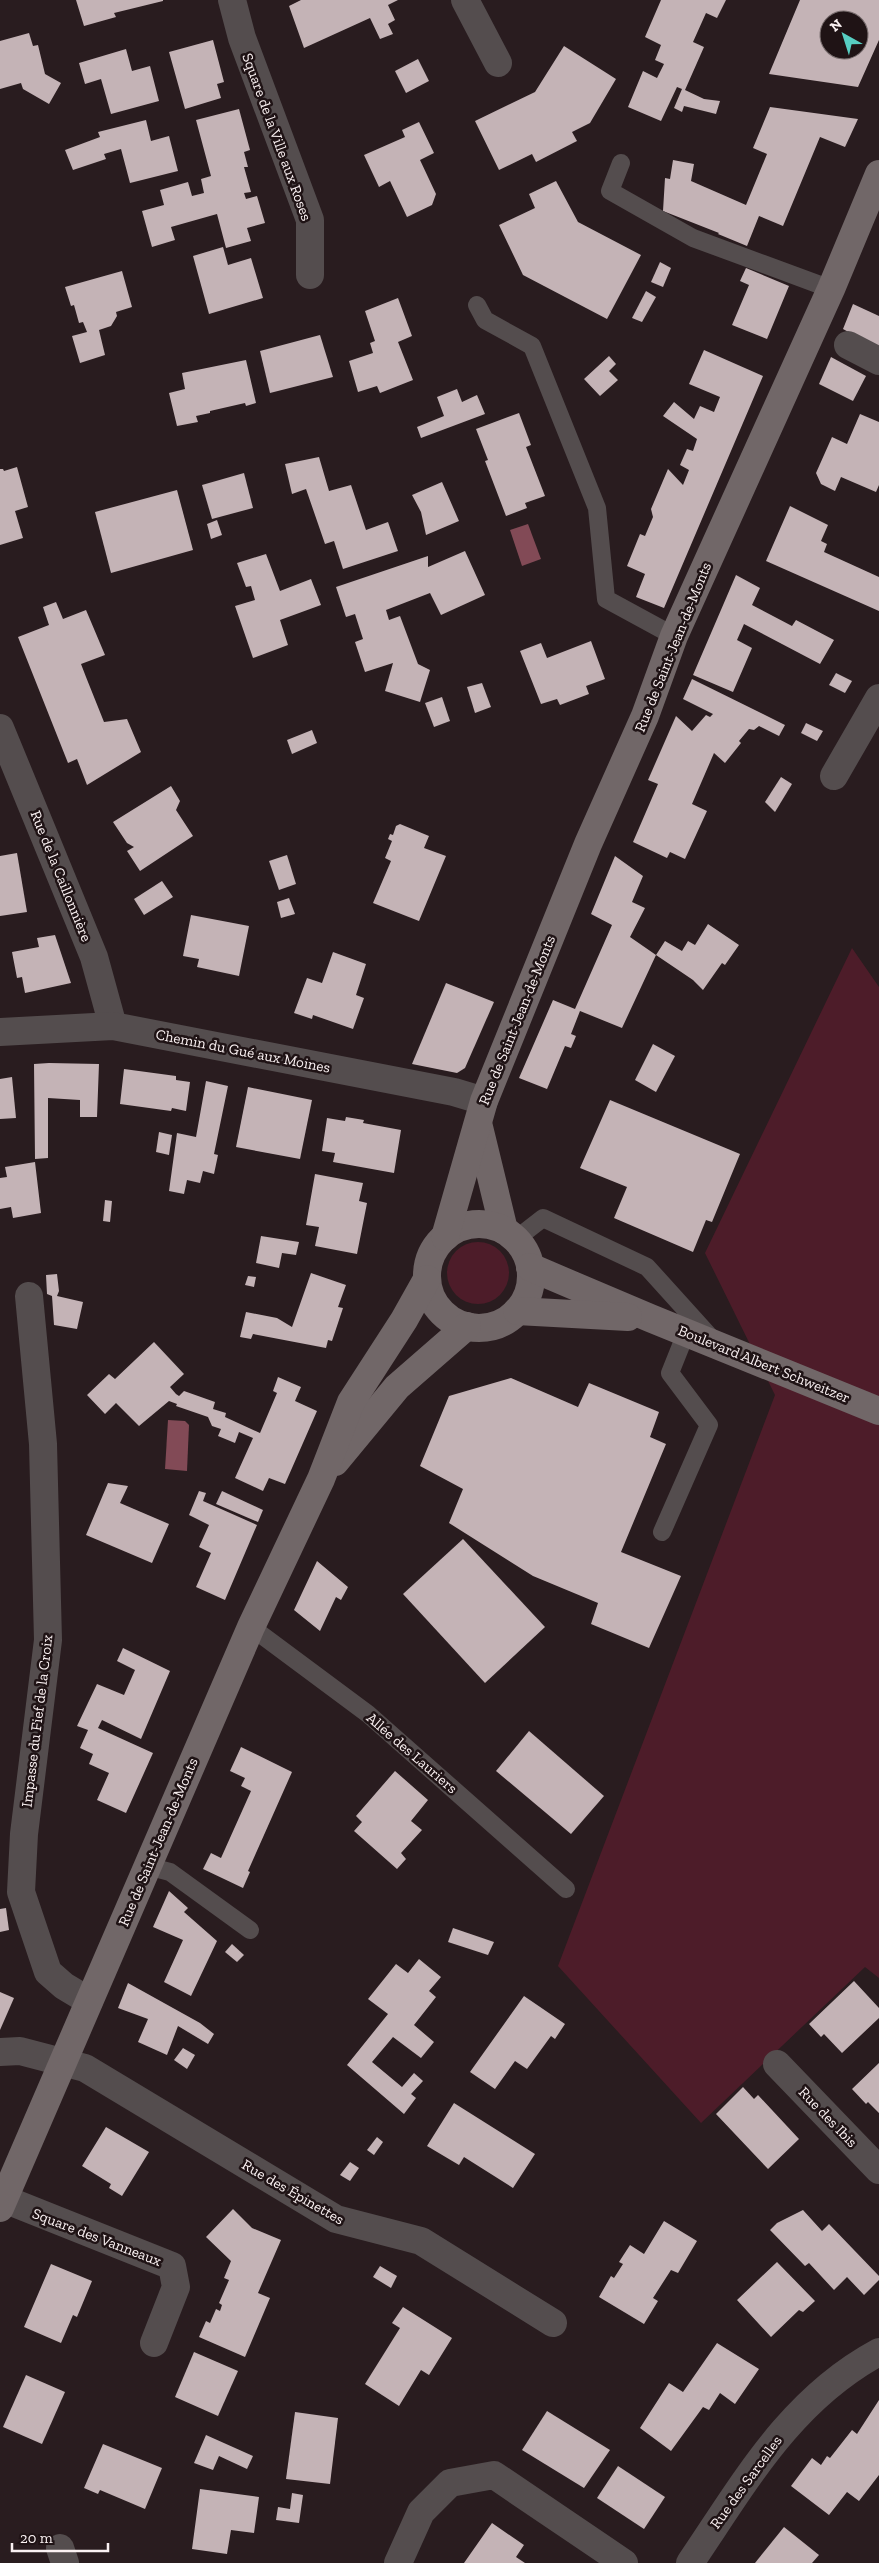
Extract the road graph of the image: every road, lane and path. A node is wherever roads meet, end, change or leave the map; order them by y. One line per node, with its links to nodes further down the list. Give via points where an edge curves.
1 (232, 0): 6 (street, Square de la Ville aux Roses, via 242,38 310,220)
2 (465, 0): 3 (street)
3 (498, 63)
4 (621, 163): 7 (lane, via 610,191 693,238)
5 (879, 174): 7 (main road, Rue de Saint-Jean-de-Monts)
6 (310, 275)
7 (831, 289): 11 (main road, Rue de Saint-Jean-de-Monts)
8 (477, 305): 11 (lane, via 485,320 532,346 597,508 606,599)
9 (848, 345): 10 (street)
10 (879, 361)
11 (674, 636): 17 (main road, Rue de Saint-Jean-de-Monts, via 645,716 588,844)
12 (879, 698): 14 (street)
13 (0, 728): 15 (street, Rue de la Caillonnière, via 94,957)
14 (834, 776)
15 (113, 1026): 16 (street, Chemin du Gué aux Moines); 17 (street, Chemin du Gué aux Moines, via 454,1092)
16 (0, 1032)
17 (481, 1112): 18 (main road, Rue de Saint-Jean-de-Monts); 19 (main road, Rue de Saint-Jean-de-Monts)
18 (510, 1235): 19 (main road, via 489,1225 473,1224); 20 (main road, via 525,1252); 27 (lane, via 543,1218 647,1267)
19 (445, 1236): 21 (main road, via 435,1248)
20 (530, 1267): 23 (main road, via 526,1298); 24 (main road, Boulevard Albert Schweitzer)
21 (427, 1279): 25 (main road, via 430,1295 439,1309 451,1320); 29 (main road, Rue de Saint-Jean-de-Monts, via 351,1402)
22 (29, 1296): 35 (street, Impasse du Fief de la Croix, via 43,1444 48,1640 24,1834 21,1892 48,1972)
23 (517, 1311): 24 (main road, Boulevard Albert Schweitzer); 25 (main road, via 494,1326)
24 (650, 1318): 26 (main road, Boulevard Albert Schweitzer)
25 (466, 1326): 29 (main road, Rue de Saint-Jean-de-Monts, via 397,1388)
26 (686, 1333): 27 (main road, Boulevard Albert Schweitzer); 30 (lane, via 670,1373 709,1425)
27 (718, 1346): 28 (main road, Boulevard Albert Schweitzer)
28 (879, 1410)
29 (321, 1479): 31 (main road, Rue de Saint-Jean-de-Monts)
30 (662, 1532)
31 (251, 1627): 32 (main road, Rue de Saint-Jean-de-Monts); 33 (lane, Allée des Lauriers, via 368,1714)
32 (147, 1866): 34 (lane, via 170,1872); 35 (main road, Rue de Saint-Jean-de-Monts)
33 (566, 1889)
34 (250, 1930)
35 (89, 2002): 37 (main road, Rue de Saint-Jean-de-Monts)
36 (0, 2052): 37 (street, Rue des Épinettes, via 20,2051)
37 (64, 2061): 40 (main road, Rue de Saint-Jean-de-Monts); 41 (street, Rue des Épinettes, via 85,2068 336,2219 421,2241)
38 (777, 2064): 39 (street, Rue des Ibis)
39 (879, 2170)
40 (2, 2204): 42 (street, Square des Vanneaux, via 172,2266 176,2286)
41 (553, 2323)
42 (154, 2343)
43 (879, 2352): 46 (street, Rue des Sarcelles, via 814,2396 768,2448)
44 (398, 2563): 45 (street, via 421,2512 450,2483 494,2475)
45 (624, 2563)
46 (690, 2563)

